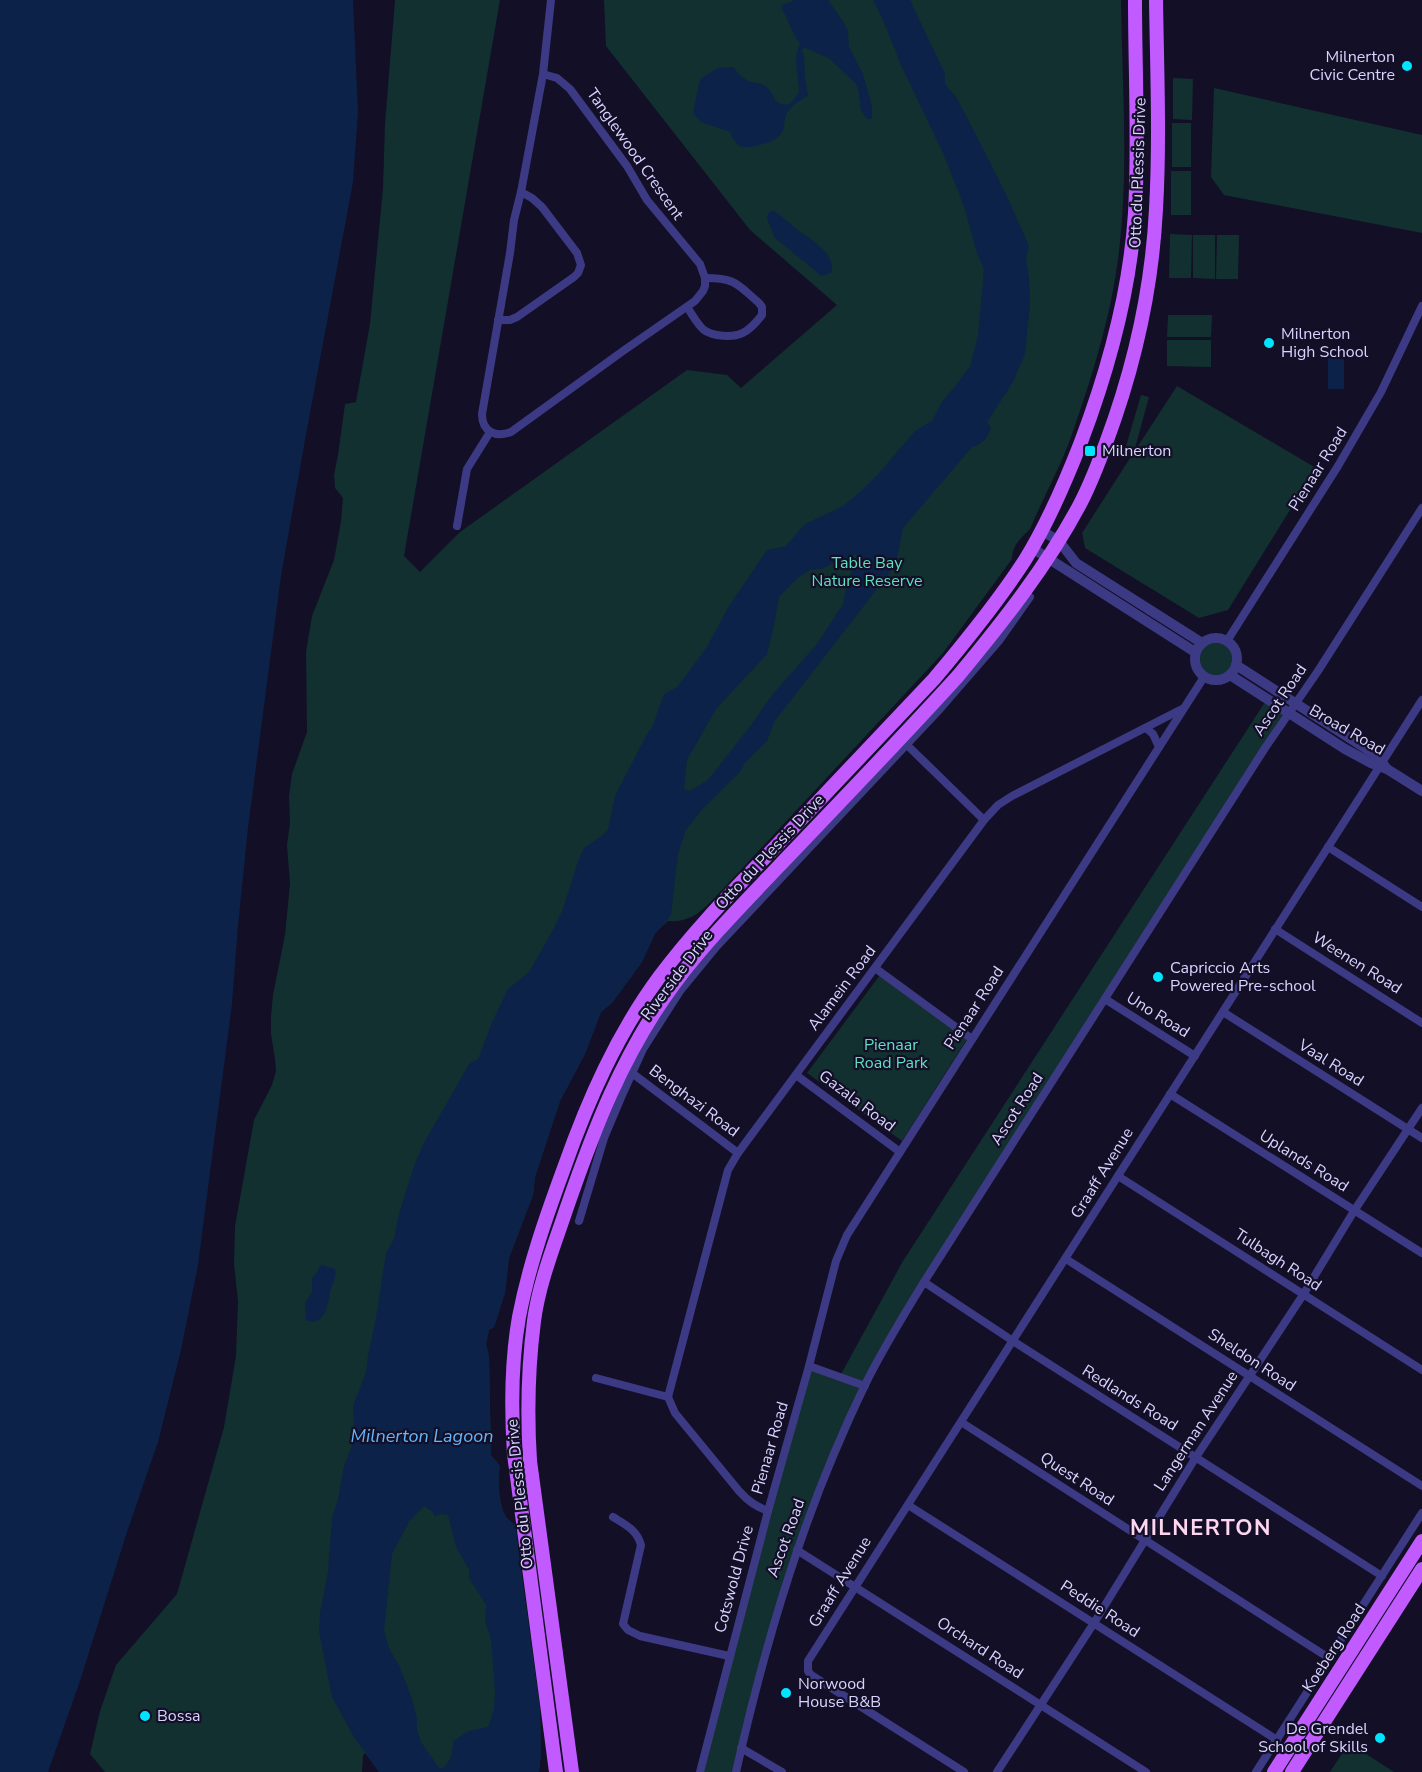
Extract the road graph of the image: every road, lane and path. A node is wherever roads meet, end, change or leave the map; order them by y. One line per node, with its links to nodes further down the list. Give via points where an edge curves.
1 (550, 0): 4 (street)
2 (1135, 0): 13 (main road, Otto du Plessis Drive, via 1136,191 1124,300 1095,405)
3 (1156, 0): 14 (main road, Otto du Plessis Drive, via 1156,210 1142,318 1113,424 1080,504)
4 (543, 74): 5 (street); 6 (street, Tanglewood Crescent, via 570,88 627,166 646,200 700,264)
5 (521, 192): 9 (street); 9 (street, via 542,207 577,253 581,265 574,277 524,312 510,320)
6 (705, 278): 8 (street, via 703,291); 8 (street, via 732,280 759,303 762,315 741,334 727,337 706,331)
7 (1422, 306): 19 (street, Pienaar Road, via 1381,392 1338,466)
8 (687, 307): 10 (street, via 511,432)
9 (498, 320): 10 (street, via 482,414)
10 (490, 432): 12 (street, via 467,469)
11 (1422, 508): 24 (street, Ascot Road)
12 (457, 526)
13 (1042, 531): 14 (street); 15 (main road, Otto du Plessis Drive)
14 (1059, 541): 16 (main road, Otto du Plessis Drive); 17 (street, via 1076,563)
15 (1032, 548): 16 (street); 83 (main road, Otto du Plessis Drive, via 989,611 934,679 682,948 622,1035 579,1124 527,1280 516,1335 512,1394 514,1454)
16 (1047, 558): 17 (street); 84 (main road, Otto du Plessis Drive, via 958,676 694,958 633,1048 591,1136 545,1271 528,1373 530,1461)
17 (1109, 591): 20 (street)
18 (1030, 597): 28 (street, Riverside Drive, via 993,648)
19 (1227, 640): 20 (street, via 1214,637); 21 (street, via 1236,650)
20 (1199, 647): 22 (street, via 1195,665)
21 (1233, 670): 22 (street, via 1218,680); 24 (street, Broad Road); 26 (street, Broad Road)
22 (1204, 677): 25 (street, Pienaar Road)
23 (1422, 700): 30 (street, Graaff Avenue)
24 (1296, 703): 26 (street, Ascot Road); 30 (street, Broad Road, via 1376,755)
25 (1184, 708): 27 (street, Alamein Road); 29 (street, Pienaar Road)
26 (1289, 713): 30 (street, Broad Road, via 1345,749); 37 (street, Ascot Road)
27 (1146, 728): 29 (street, via 1154,734); 32 (street, Alamein Road, via 1012,796)
28 (907, 745): 32 (street); 42 (street, Riverside Drive, via 699,966 654,1029)
29 (1159, 747): 40 (street, Pienaar Road)
30 (1383, 766): 31 (street); 33 (street, Graaff Avenue)
31 (1422, 791)
32 (984, 820): 36 (street, Alamein Road)
33 (1328, 847): 34 (street); 35 (street, Graaff Avenue)
34 (1422, 907)
35 (1275, 929): 38 (street, Graaff Avenue); 39 (street, Weenen Road)
36 (875, 968): 40 (street); 43 (street, Alamein Road)
37 (1105, 999): 41 (street, Uno Road); 55 (street, Ascot Road)
38 (1223, 1012): 41 (street, Graaff Avenue); 46 (street, Vaal Road)
39 (1422, 1023)
40 (972, 1039): 48 (street, Pienaar Road)
41 (1195, 1056): 44 (street, Graaff Avenue)
42 (632, 1073): 49 (street, Benghazi Road); 52 (street, Riverside Drive, via 604,1138)
43 (796, 1075): 48 (street, Gazala Road); 49 (street, Alamein Road)
44 (1170, 1094): 50 (street, Graaff Avenue); 51 (street, Uplands Road)
45 (1422, 1108): 46 (street, Langerman Avenue)
46 (1408, 1129): 47 (street, Vaal Road); 51 (street, Langerman Avenue)
47 (1422, 1138)
48 (900, 1152): 58 (street, Pienaar Road, via 841,1247)
49 (738, 1153): 63 (street, Alamein Road, via 724,1182)
50 (1118, 1176): 54 (street, Graaff Avenue); 56 (street, Tulbagh Road)
51 (1354, 1211): 53 (street, Uplands Road); 56 (street, Langerman Avenue)
52 (579, 1221)
53 (1422, 1253)
54 (1066, 1259): 57 (street, Graaff Avenue); 60 (street, Sheldon Road)
55 (924, 1282): 57 (street, Redlands Road); 62 (street, Ascot Road)
56 (1303, 1294): 59 (street, Tulbagh Road); 60 (street, Langerman Avenue)
57 (1013, 1341): 64 (street, Graaff Avenue); 65 (street, Redlands Road)
58 (810, 1366): 62 (street); 68 (street, Pienaar Road)
59 (1422, 1370)
60 (1250, 1376): 65 (street, Langerman Avenue); 66 (street, Sheldon Road)
61 (596, 1378): 63 (street)
62 (865, 1386): 73 (street, Ascot Road)
63 (668, 1397): 68 (street, Cotswold Drive, via 675,1413 748,1502)
64 (961, 1422): 67 (street, Graaff Avenue); 71 (street, Quest Road)
65 (1196, 1457): 71 (street, Langerman Avenue); 75 (street, Redlands Road)
66 (1422, 1486)
67 (908, 1505): 76 (street, Graaff Avenue); 77 (street, Peddie Road)
68 (768, 1511): 78 (street, Cotswold Drive)
69 (1422, 1513): 75 (street)
70 (614, 1517): 78 (street, via 634,1531 641,1545 622,1624 633,1634)
71 (1144, 1539): 77 (street, Langerman Avenue); 79 (street, Quest Road)
72 (1422, 1541): 92 (main road, Koeberg Road)
73 (797, 1550): 76 (street, Orchard Road); 82 (street, Ascot Road, via 776,1612)
74 (1422, 1569): 93 (main road, Koeberg Road)
75 (1382, 1576): 79 (street)
76 (855, 1586): 80 (street, Orchard Road); 88 (street, Graaff Avenue, via 808,1661 808,1671)
77 (1094, 1623): 80 (street, Langerman Avenue); 81 (street, Peddie Road)
78 (729, 1656): 85 (street, Cotswold Drive)
79 (1329, 1658): 81 (street)
80 (1041, 1705): 89 (street, Langerman Avenue); 90 (street, Orchard Road)
81 (1277, 1740): 91 (street)
82 (741, 1748): 86 (street, Ascot Road); 87 (street)
83 (556, 1772)
84 (572, 1772)
85 (700, 1772)
86 (736, 1772)
87 (782, 1772)
88 (964, 1772)
89 (998, 1772)
90 (1146, 1772)
91 (1256, 1772)
92 (1274, 1772)
93 (1292, 1772)

